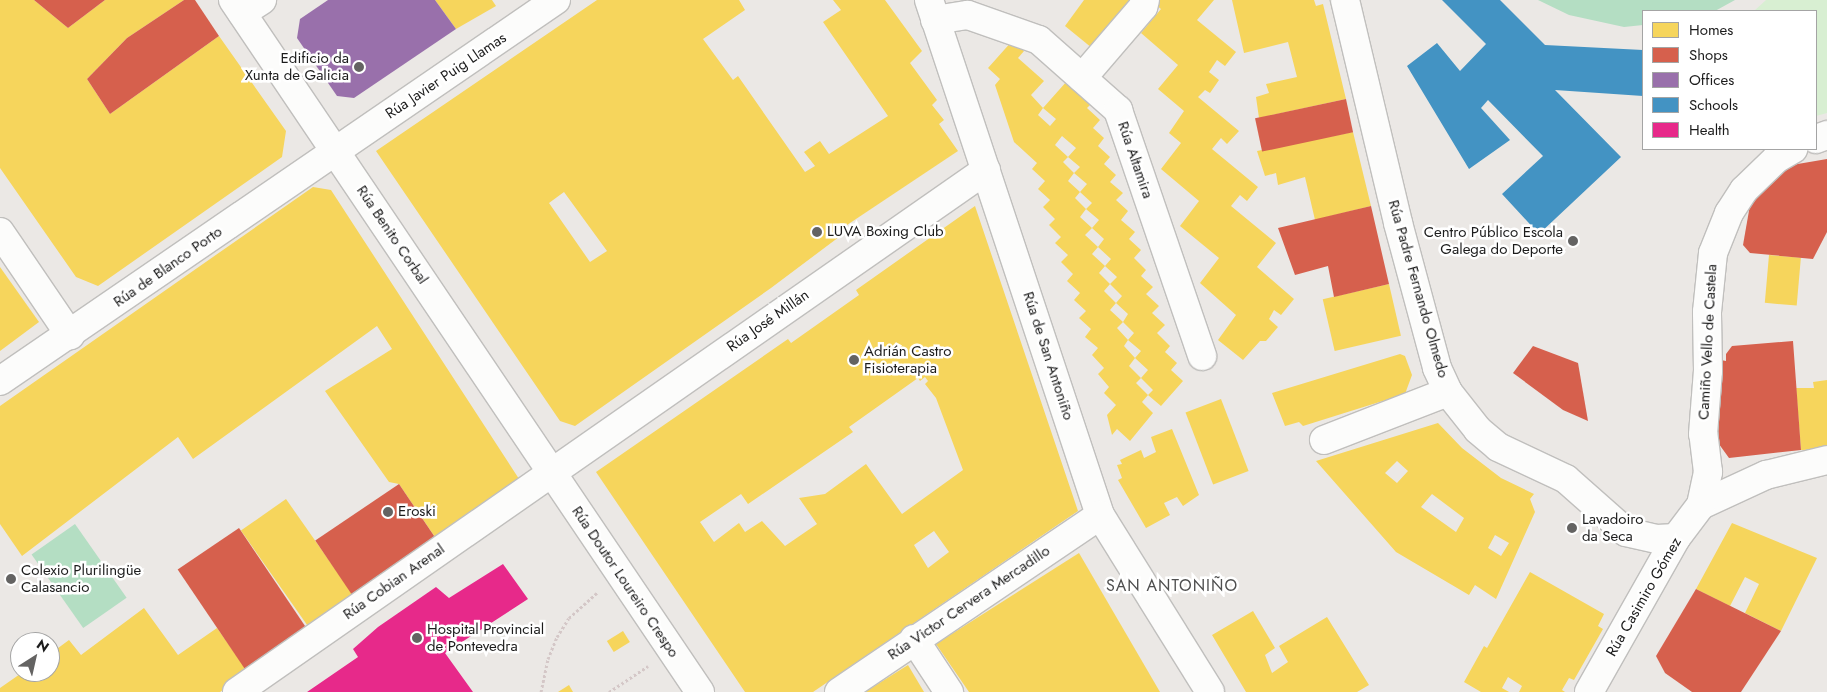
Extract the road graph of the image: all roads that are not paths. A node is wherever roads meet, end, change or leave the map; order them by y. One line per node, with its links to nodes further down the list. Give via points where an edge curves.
1 (556, 0): 8 (street, Rúa Javier Puig Llamas)
2 (1145, 0): 6 (street, via 1143,7)
3 (1345, 0): 14 (street, Rúa Padre Fernando Olmedo, via 1400,232 1436,368)
4 (246, 4): 8 (street, Rúa Benito Corbal)
5 (932, 10): 6 (street, Rúa Altamira, via 968,15 1039,40); 9 (street, Rúa de San Antoniño)
6 (1082, 78): 12 (street, Rúa Altamira, via 1118,110)
7 (1791, 150): 18 (street, Camiño Vello de Castela, via 1770,163 1744,190 1730,212 1713,253 1707,312 1708,371 1703,434 1708,472)
8 (336, 151): 11 (street, Rúa de Blanco Porto); 17 (street, Rúa Benito Corbal)
9 (986, 170): 17 (street, Rúa José Millán); 19 (street, Rúa de San Antoniño)
10 (0, 232): 11 (street)
11 (70, 335): 13 (street, Rúa de Blanco Porto)
12 (1202, 356)
13 (0, 381)
14 (1448, 392): 15 (street); 20 (street, Rúa Padre Fernando Olmedo, via 1478,430 1498,447 1566,479 1626,532 1657,539)
15 (1324, 440)
16 (1827, 460): 18 (street, via 1766,475)
17 (551, 472): 22 (street, Rúa Cobian Arenal); 23 (street, Rúa Doutor Loureiro Crespo)
18 (1701, 505): 20 (street, Rúa Casimiro Gómez)
19 (1100, 515): 21 (street, Rúa Victor Cervera Mercadillo); 26 (street, Rúa de San Antoniño)
20 (1676, 538): 27 (street, Rúa Casimiro Gómez)
21 (914, 639): 24 (street, Rúa Victor Cervera Mercadillo); 25 (street)
22 (237, 692)
23 (700, 692)
24 (839, 692)
25 (949, 692)
26 (1210, 692)
27 (1589, 692)

